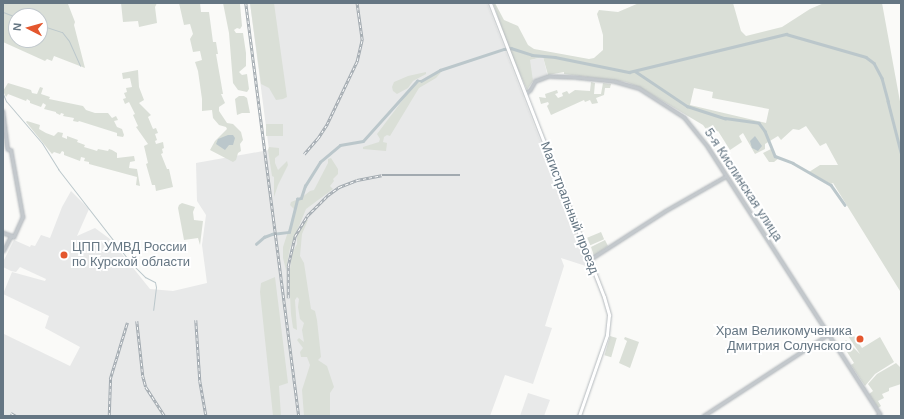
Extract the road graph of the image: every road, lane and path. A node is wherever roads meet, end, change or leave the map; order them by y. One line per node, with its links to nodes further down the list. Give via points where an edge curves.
1 (490, 3): 2 (main road, Магистральный проезд)
2 (525, 94): 4 (street, 5-я Кислинская улица, via 535,81 549,76 614,81 639,88 684,117 702,138); 8 (main road, Магистральный проезд)
3 (3, 111): 6 (street, via 24,217 14,237)
4 (726, 176): 8 (street, via 664,211); 9 (street, 5-я Кислинская улица)
5 (3, 233): 6 (street)
6 (11, 236): 7 (street)
7 (3, 251)
8 (589, 260): 11 (main road, Магистральный проезд, via 607,304 610,323)
9 (829, 334): 10 (street, 5-я Кислинская улица); 12 (street)
10 (879, 415)
11 (579, 416)
12 (703, 416)

